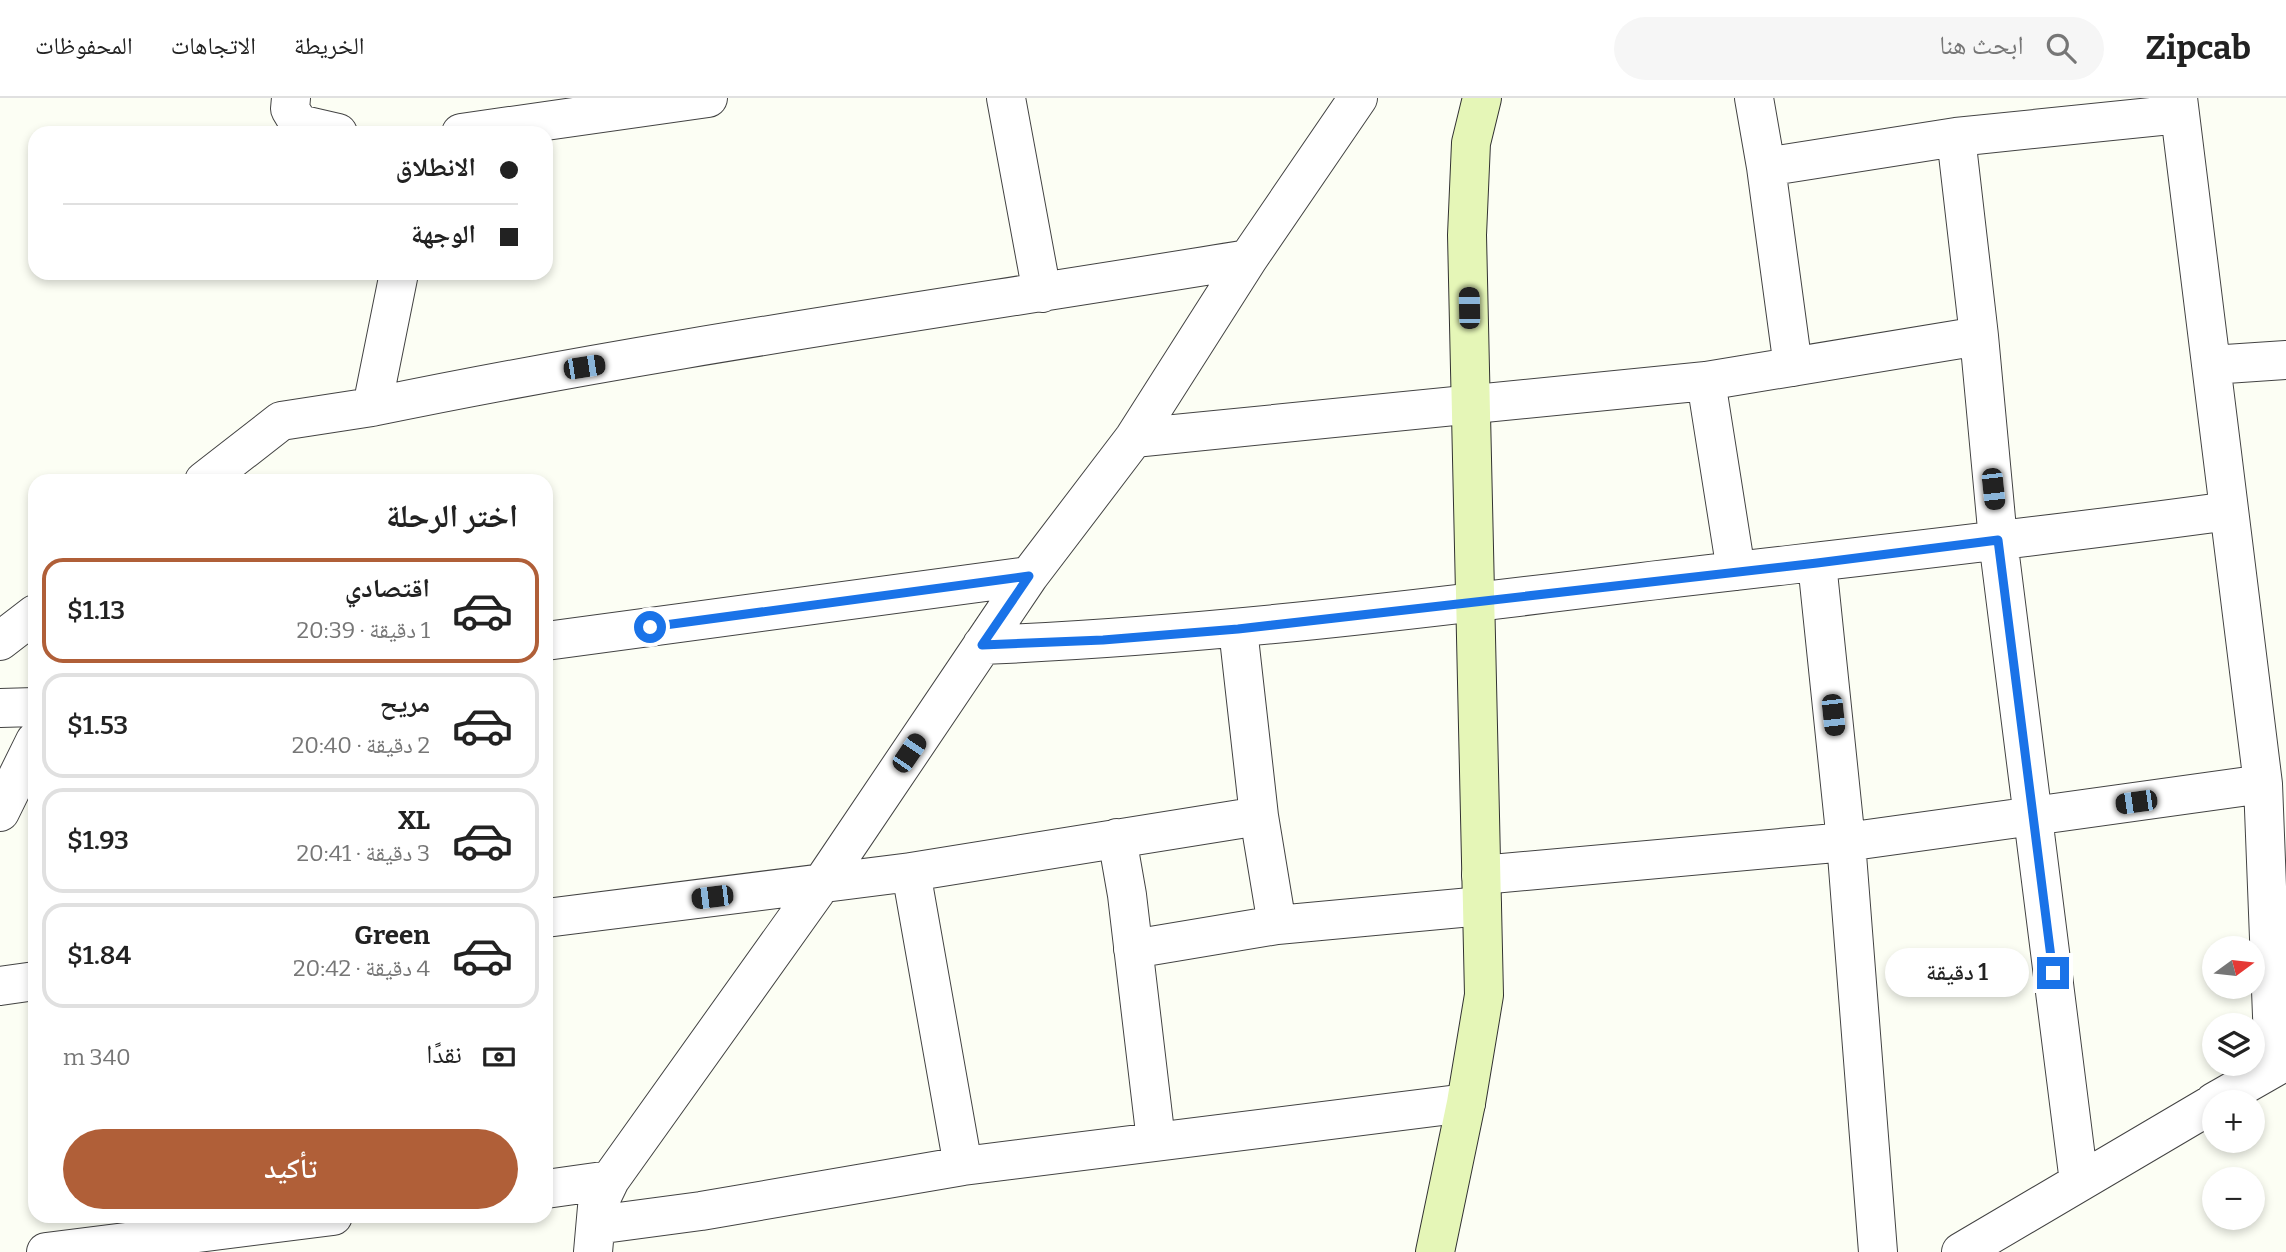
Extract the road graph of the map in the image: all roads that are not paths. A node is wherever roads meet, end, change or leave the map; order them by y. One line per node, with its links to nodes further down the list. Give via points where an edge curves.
1 (291, 98): 8 (street, via 290,110 299,124)
2 (708, 98): 9 (street)
3 (1006, 98): 14 (street)
4 (1358, 98): 12 (street)
5 (1482, 98): 20 (street, via 1471,143 1467,235)
6 (1754, 98): 11 (street)
7 (2179, 106): 10 (street); 17 (street)
8 (308, 126)
9 (510, 126)
10 (1956, 137): 11 (street); 15 (street)
11 (1766, 167): 18 (street)
12 (1248, 259): 14 (street); 22 (street)
13 (398, 280): 21 (street)
14 (1042, 293): 21 (street, via 487,383)
15 (1979, 336): 18 (street); 25 (street)
16 (2286, 360): 17 (street)
17 (2211, 365): 24 (street)
18 (1793, 367): 19 (street)
19 (1706, 381): 20 (street); 27 (street)
20 (1471, 405): 22 (street); 29 (street)
21 (372, 407): 23 (street, via 281,421)
22 (1135, 438): 28 (street)
23 (213, 474)
24 (2229, 510): 25 (street); 38 (street)
25 (1998, 540): 26 (street); 41 (street)
26 (1817, 563): 27 (street); 43 (street)
27 (1736, 571): 29 (street)
28 (1029, 576): 32 (street); 34 (street)
29 (1475, 602): 31 (street); 46 (street)
30 (28, 619): 33 (street)
31 (1238, 629): 34 (street); 40 (street)
32 (553, 640)
33 (0, 641)
34 (982, 645): 45 (street)
35 (28, 707): 36 (street)
36 (0, 708)
37 (28, 755): 39 (street)
38 (2263, 784): 41 (street); 52 (street)
39 (0, 812)
40 (1259, 816): 42 (street); 48 (street)
41 (2034, 816): 43 (street); 59 (street)
42 (1117, 838): 44 (street); 49 (street)
43 (1846, 842): 46 (street); 65 (street)
44 (911, 872): 45 (street); 57 (street)
45 (822, 883): 47 (street); 58 (street)
46 (1482, 890): 48 (street); 54 (street, via 1484,995)
47 (553, 917)
48 (1277, 925): 49 (street)
49 (1133, 950): 56 (street)
50 (28, 982): 51 (street)
51 (0, 986)
52 (2280, 1064): 53 (street)
53 (2236, 1090)
54 (1466, 1102): 56 (street); 64 (street)
55 (2202, 1110): 59 (street)
56 (1156, 1141): 57 (street)
57 (963, 1166): 62 (street, via 701,1211)
58 (610, 1180): 60 (street); 62 (street, via 597,1207)
59 (2079, 1182): 66 (street)
60 (553, 1188)
61 (277, 1223): 63 (street)
62 (594, 1239)
63 (46, 1252)
64 (1435, 1252)
65 (1878, 1252)
66 (1961, 1252)

